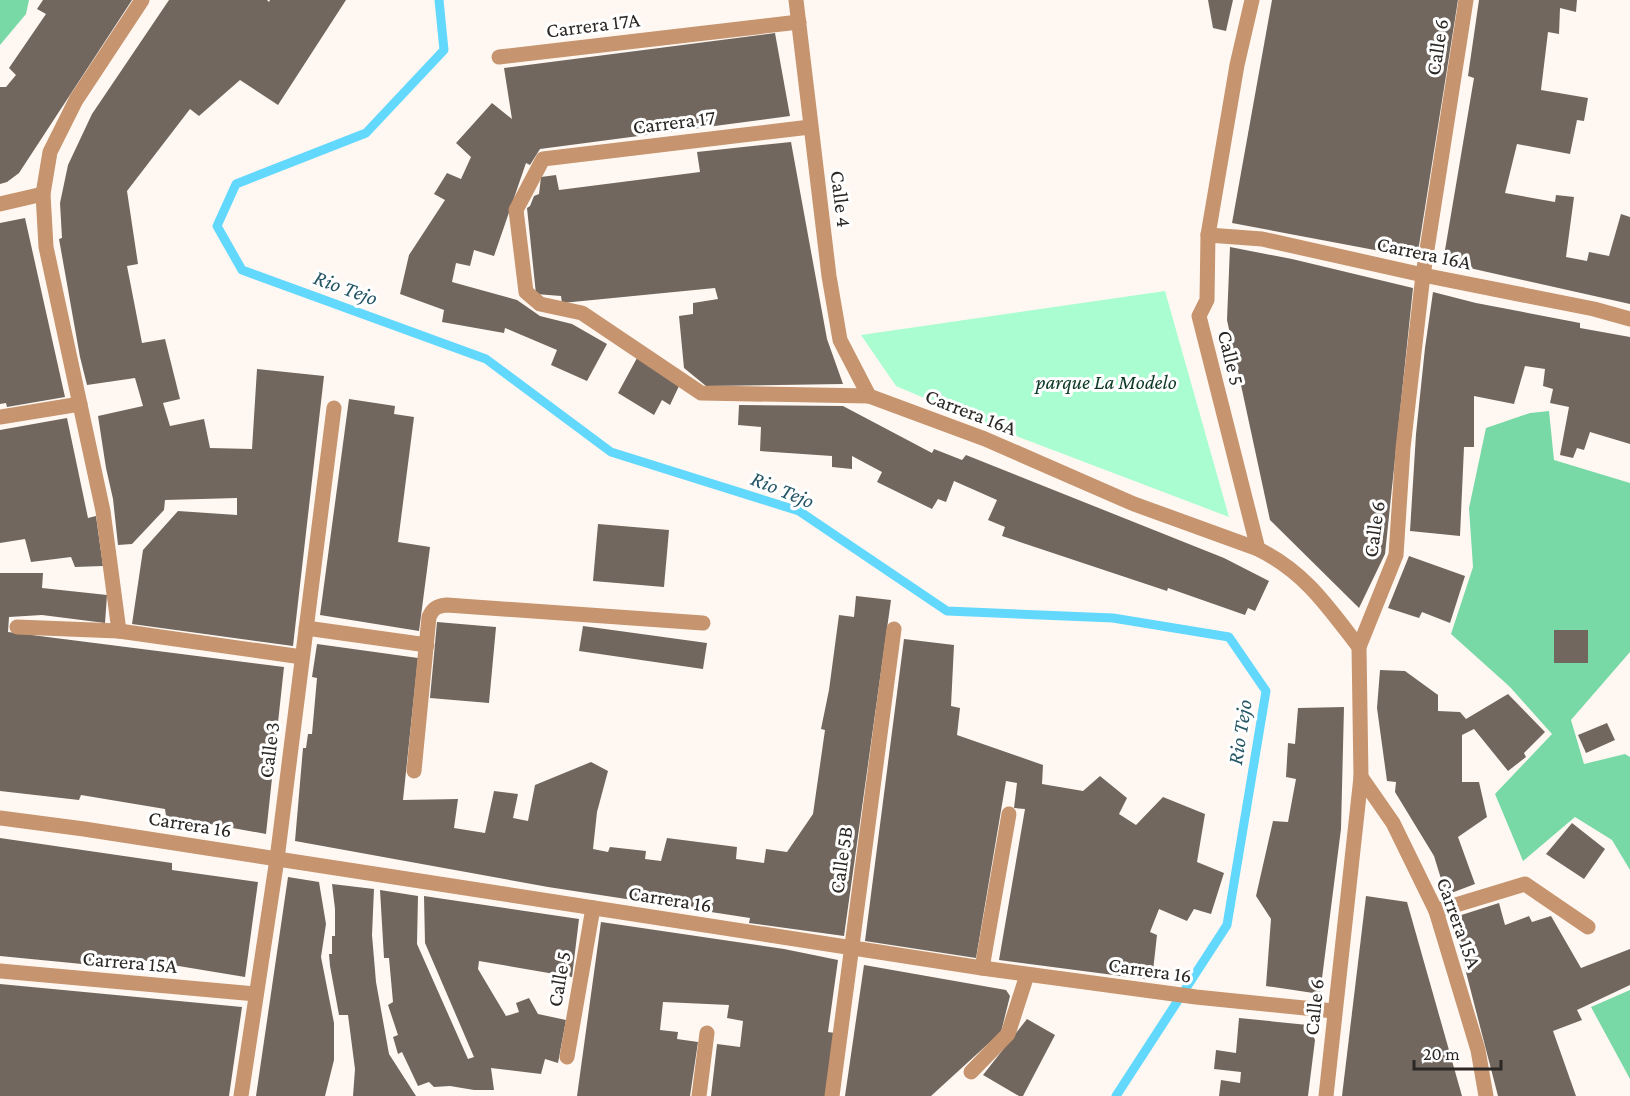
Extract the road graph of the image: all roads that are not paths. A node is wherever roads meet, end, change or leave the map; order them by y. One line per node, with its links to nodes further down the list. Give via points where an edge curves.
1 (142, 0): 9 (street, via 60,132 50,152)
2 (796, 0): 5 (street, Calle 4)
3 (1252, 0): 11 (street, Calle 5)
4 (1466, 0): 12 (street, Calle 6)
5 (799, 22): 6 (street, Carrera 17A); 7 (street, Calle 4)
6 (499, 57)
7 (810, 127): 8 (street, Carrera 17); 14 (street, Calle 4, via 840,340)
8 (543, 159): 14 (street, Carrera 16A, via 516,210 526,292 540,304 582,313 701,393)
9 (44, 194): 10 (street); 15 (street, via 46,247)
10 (0, 204)
11 (1208, 235): 12 (street, Carrera 16A, via 1262,239); 18 (street, Calle 5, via 1207,300 1198,316)
12 (1423, 275): 13 (street, Carrera 16A); 25 (street, Calle 6, via 1403,448 1396,555)
13 (1630, 319)
14 (869, 396): 18 (street, Carrera 16A, via 985,440 1134,504)
15 (80, 404): 17 (street); 23 (street, via 103,511)
16 (334, 408): 21 (street, Calle 3)
17 (0, 417)
18 (1257, 549): 25 (street, via 1276,558 1312,587)
19 (703, 623): 24 (street, via 447,605 432,610)
20 (17, 627): 23 (street)
21 (306, 628): 24 (street); 26 (street, Calle 3)
22 (894, 629): 35 (street, Calle 5B)
23 (119, 631): 26 (street)
24 (427, 645): 27 (street)
25 (1359, 647): 28 (street, Calle 6)
26 (302, 657): 31 (street, Calle 3)
27 (414, 771)
28 (1361, 777): 33 (street, Carrera 15A, via 1393,823); 40 (street, Calle 6)
29 (1009, 813): 36 (street)
30 (0, 818): 31 (street, Carrera 16)
31 (277, 859): 32 (street, Carrera 16); 39 (street, Calle 3)
32 (593, 908): 35 (street, Carrera 16); 42 (street, Calle 5)
33 (1436, 910): 34 (street, via 1525,884); 48 (street, Carrera 15A, via 1478,1050)
34 (1588, 927)
35 (850, 947): 36 (street, Carrera 16); 46 (street, Calle 5B)
36 (982, 968): 38 (street, Carrera 16)
37 (0, 971): 39 (street, Carrera 15A)
38 (1027, 975): 40 (street, Carrera 16); 43 (street, via 1008,1034)
39 (256, 994): 44 (street, Calle 3)
40 (1334, 1011): 47 (street, Calle 6)
41 (707, 1033): 45 (street)
42 (567, 1057)
43 (971, 1072)
44 (242, 1096)
45 (699, 1096)
46 (832, 1096)
47 (1326, 1096)
48 (1486, 1096)

